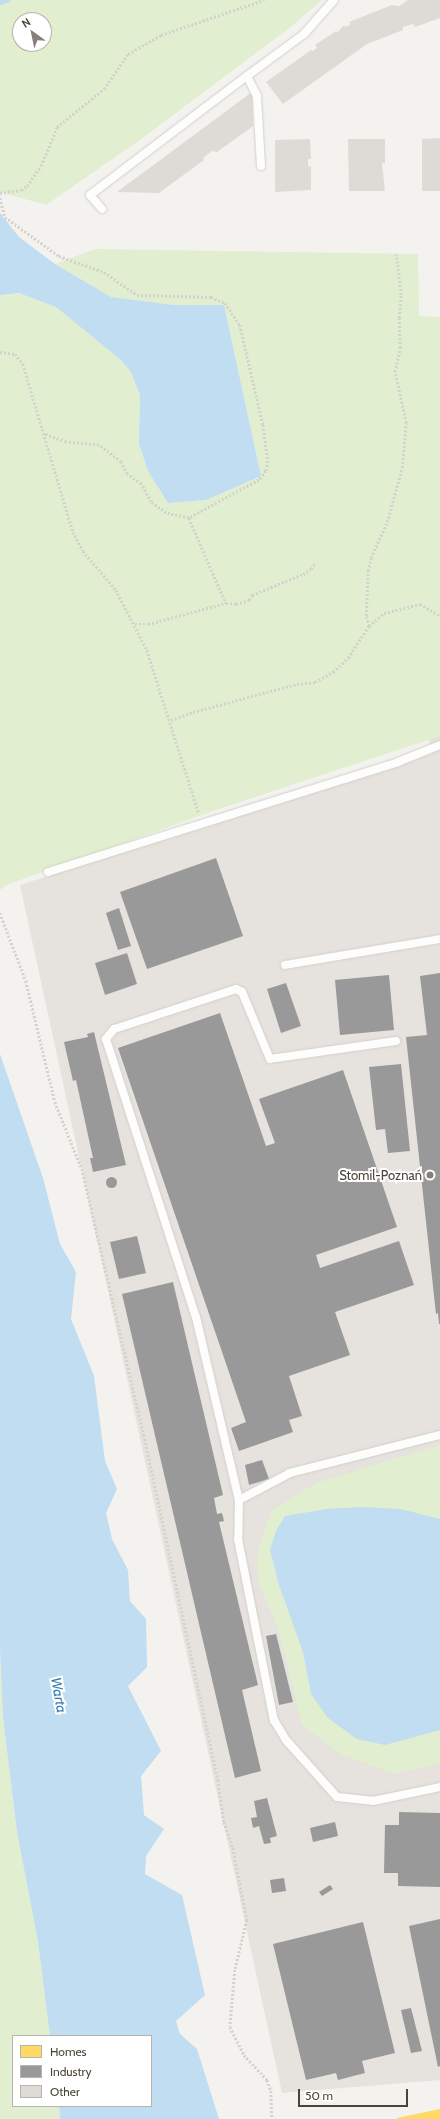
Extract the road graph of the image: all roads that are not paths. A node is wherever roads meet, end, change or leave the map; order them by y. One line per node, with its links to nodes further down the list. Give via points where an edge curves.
1 (334, 0): 2 (lane, via 304,34)
2 (247, 76): 3 (lane, via 257,96); 4 (lane, via 90,195)
3 (261, 166)
4 (102, 209)
5 (440, 745): 6 (lane, via 398,762)
6 (48, 872)
7 (440, 939): 8 (lane)
8 (285, 966)
9 (396, 1042): 11 (lane, via 270,1059 242,992 236,989 114,1029 106,1039 196,1317)
10 (440, 1435): 11 (lane, via 290,1473)
11 (239, 1500): 12 (lane, via 238,1540 274,1720 286,1740 337,1797 373,1801)
12 (440, 1787)

